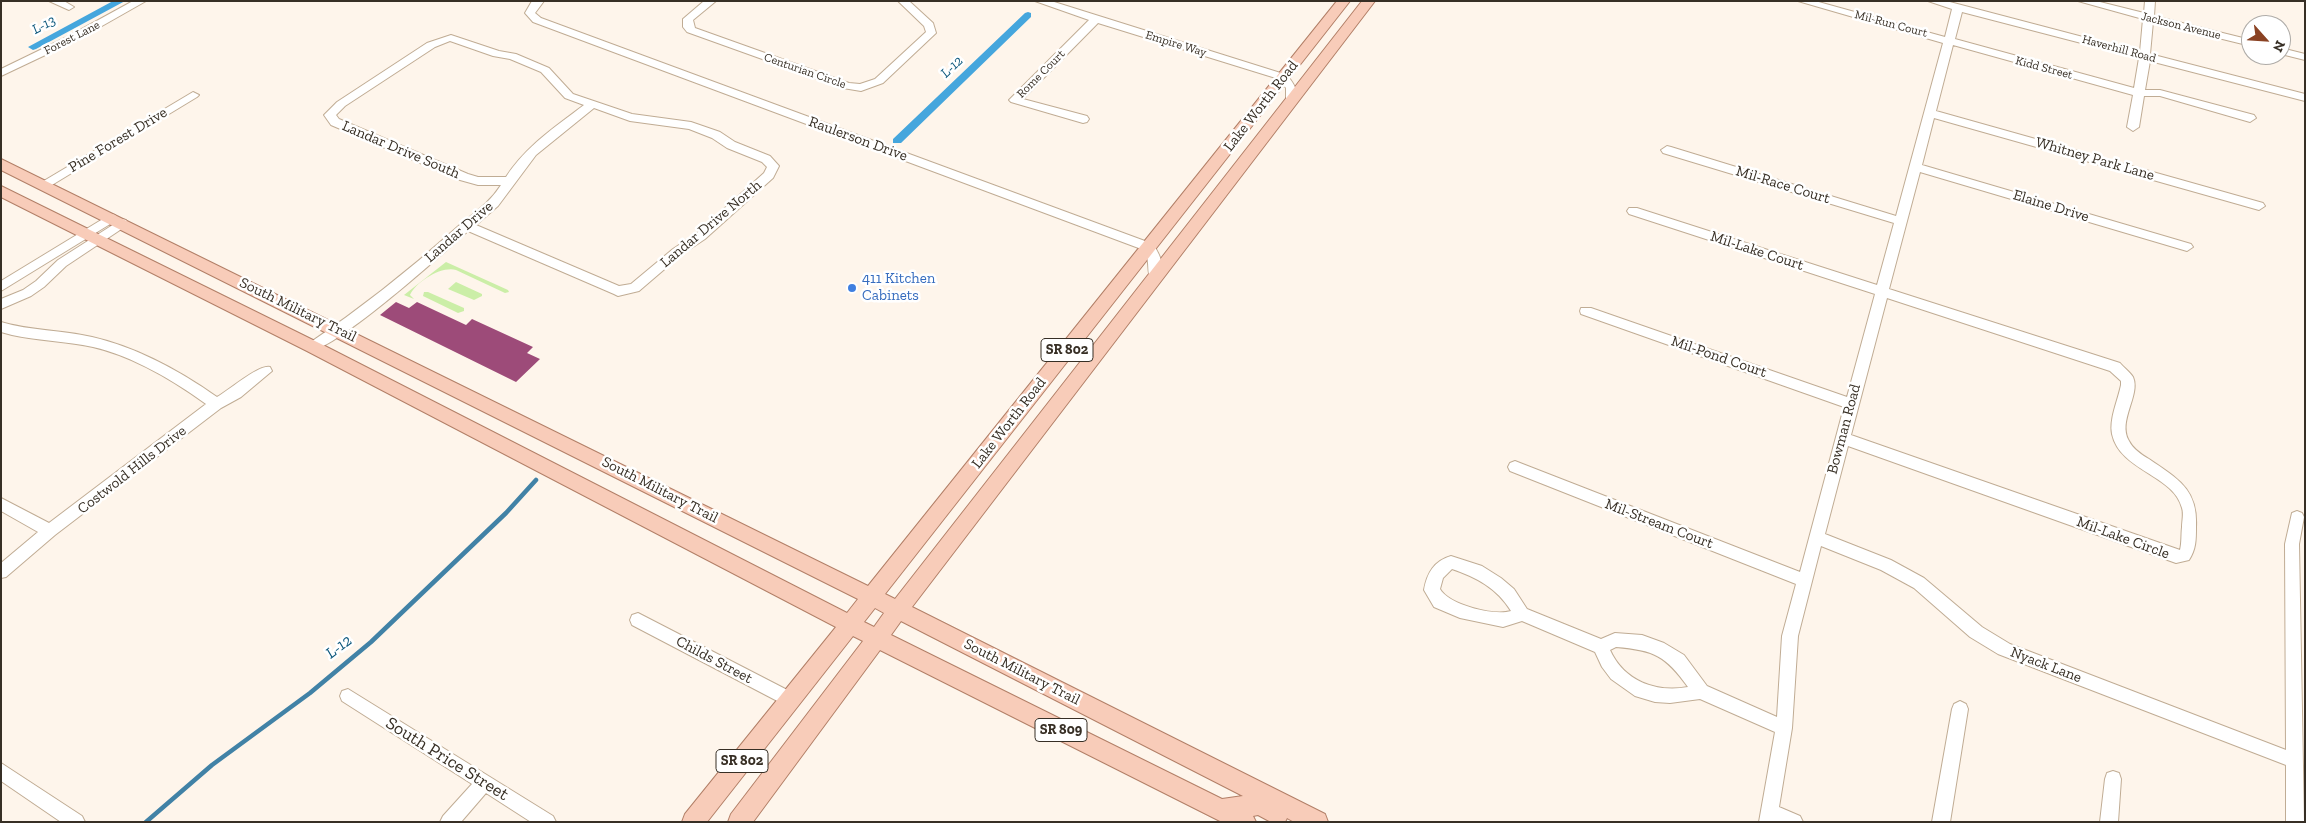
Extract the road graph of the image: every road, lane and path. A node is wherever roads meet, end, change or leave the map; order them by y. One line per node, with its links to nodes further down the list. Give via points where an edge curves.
1 (54, 1): 13 (street)
2 (141, 1): 22 (street, Forest Lane)
3 (539, 1): 45 (street, Raulerson Drive, via 530,13 537,20)
4 (711, 1): 5 (street, Centurian Circle, via 688,19 691,30 853,88 868,87 880,81 931,33 929,25)
5 (903, 1)
6 (1040, 1): 16 (street, Empire Way)
7 (1344, 1): 23 (main road, Lake Worth Road / SR 802)
8 (1369, 1): 28 (main road, Lake Worth Road / SR 802)
9 (1804, 1): 17 (street, Mil-Run Court)
10 (1933, 1): 14 (street, Haverhill Road)
11 (2083, 1): 15 (street, Jackson Avenue)
12 (2150, 1): 15 (street)
13 (69, 7)
14 (1958, 8): 17 (street, Bowman Road); 20 (street, Haverhill Road)
15 (2148, 17): 18 (street, Jackson Avenue); 20 (street)
16 (1096, 19): 23 (street, Empire Way); 31 (street, Rome Court, via 1015,100)
17 (1949, 40): 24 (street, Kidd Street); 29 (street, Bowman Road)
18 (2241, 40)
19 (2291, 53): 21 (street)
20 (2145, 56): 24 (street); 26 (street, Haverhill Road)
21 (2305, 56)
22 (1, 73)
23 (1283, 77): 28 (street, via 1291,88); 45 (main road, Lake Worth Road / SR 802)
24 (2139, 93): 30 (street, Kidd Street, via 2160,94); 32 (street)
25 (192, 96): 37 (street, Pine Forest Drive)
26 (2305, 98)
27 (592, 104): 36 (street, Landar Drive, via 530,154); 36 (street, Landar Drive South, via 565,93 545,70 536,65 451,38 431,45 341,104 330,115 335,122 464,177); 43 (street, Landar Drive North, via 630,117 691,126 716,135 771,162 773,171 701,236 676,252 641,283 626,290 618,291)
28 (1290, 104): 47 (main road, Lake Worth Road / SR 802)
29 (1930, 113): 35 (street, Bowman Road); 39 (street, Whitney Park Lane)
30 (2250, 118)
31 (1083, 119)
32 (2133, 127)
33 (1667, 150): 42 (street, Mil-Race Court)
34 (1, 164): 37 (main road, South Military Trail)
35 (1915, 167): 42 (street, Bowman Road); 46 (street, Elaine Drive)
36 (510, 181): 43 (street, Landar Drive, via 494,203)
37 (43, 185): 41 (main road, South Military Trail)
38 (1, 191): 44 (main road, South Military Trail)
39 (2259, 206)
40 (1633, 211): 48 (street, Mil-Lake Court)
41 (116, 221): 44 (street); 52 (main road, South Military Trail)
42 (1900, 221): 48 (street, Bowman Road)
43 (466, 226): 52 (street, Landar Drive)
44 (92, 236): 49 (street, via 66,247); 49 (street, via 40,284); 53 (main road, South Military Trail)
45 (1149, 247): 47 (street, via 1156,260); 65 (main road, Lake Worth Road / SR 802)
46 (2187, 247)
47 (1155, 277): 66 (main road, Lake Worth Road / SR 802)
48 (1882, 291): 56 (street, Bowman Road); 57 (street, Mil-Lake Circle, via 2106,363 2123,373 2128,385 2119,428 2122,441 2133,455 2173,483 2188,504 2188,551 2184,556 2176,557)
49 (4, 296)
50 (1586, 311): 56 (street, Mil-Pond Court)
51 (1, 328): 55 (street, via 116,348 202,393)
52 (339, 330): 53 (street, Landar Drive); 65 (main road, South Military Trail)
53 (312, 347): 69 (main road, South Military Trail)
54 (265, 371): 55 (street, Costwold Hills Drive)
55 (216, 404): 61 (street, Costwold Hills Drive)
56 (1851, 404): 57 (street, Bowman Road)
57 (1842, 438): 62 (street, Bowman Road)
58 (1515, 467): 64 (street, Mil-Stream Court)
59 (1, 504): 61 (street)
60 (2297, 517): 77 (street, via 2292,544)
61 (50, 531): 63 (street, Costwold Hills Drive)
62 (1815, 537): 64 (street, Bowman Road); 77 (street, Nyack Lane, via 1886,564 1919,583 1976,632 2004,650)
63 (1, 572)
64 (1804, 580): 76 (street, Bowman Road, via 1790,636)
65 (872, 596): 66 (main road, South Military Trail / SR 809); 69 (main road, Lake Worth Road / SR 802)
66 (898, 610): 70 (main road, Lake Worth Road / SR 802); 90 (main road, South Military Trail / SR 809)
67 (1522, 614): 67 (street, via 1509,594 1496,583 1462,564 1451,562 1443,565 1433,582 1432,590 1439,602 1460,612 1503,620); 71 (street)
68 (638, 620): 74 (street, Childs Street)
69 (849, 624): 70 (main road, South Military Trail / SR 809); 74 (main road, Lake Worth Road / SR 802)
70 (876, 638): 81 (main road, South Military Trail / SR 809); 87 (main road, Lake Worth Road / SR 802)
71 (1601, 647): 72 (street, via 1615,640 1642,642 1658,648 1678,660); 72 (street, via 1619,677 1636,689 1662,697)
72 (1701, 691): 76 (street)
73 (348, 696): 80 (street, South Price Street)
74 (790, 700): 86 (main road, Lake Worth Road / SR 802)
75 (1960, 709): 92 (street)
76 (1784, 728): 82 (street, Bowman Road)
77 (2294, 761): 94 (street)
78 (1, 771): 83 (street)
79 (2113, 779): 93 (street)
80 (484, 783): 84 (street); 85 (street, South Price Street)
81 (1222, 810): 88 (main road, South Military Trail / SR 809); 89 (main road, via 1259,804)
82 (1769, 816): 91 (street)
83 (76, 822)
84 (449, 822)
85 (547, 822)
86 (693, 822)
87 (739, 822)
88 (1245, 822)
89 (1294, 822)
90 (1317, 822)
91 (1794, 822)
92 (1941, 822)
93 (2109, 822)
94 (2295, 822)

